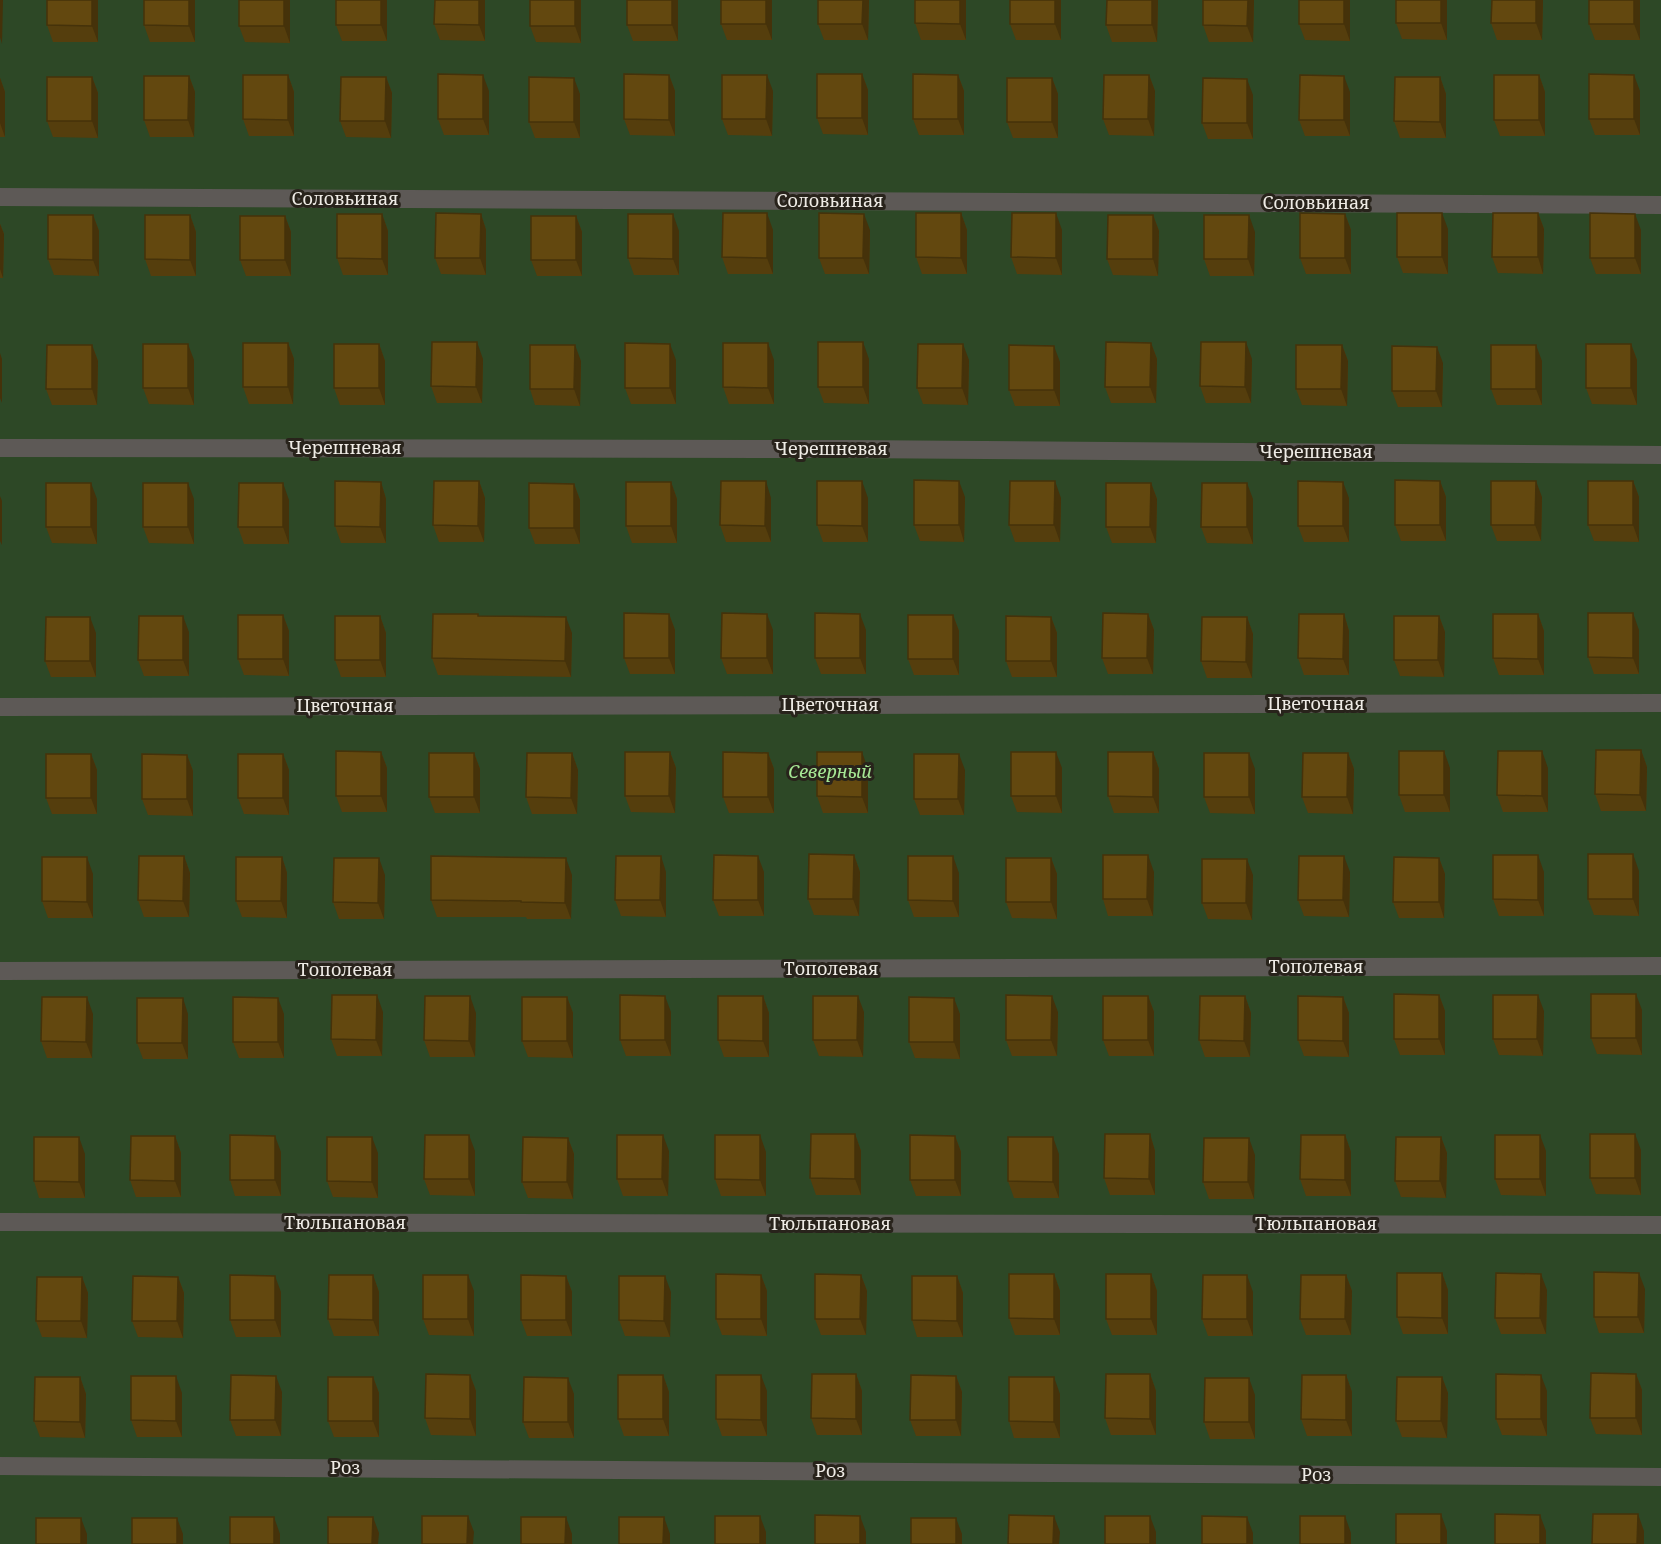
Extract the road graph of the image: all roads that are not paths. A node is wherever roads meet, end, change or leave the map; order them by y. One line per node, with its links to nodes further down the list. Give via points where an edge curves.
1 (0, 197): 2 (street, Соловьиная)
2 (1661, 205)
3 (0, 448): 4 (street, Черешневая)
4 (1661, 455)
5 (1661, 703): 6 (street, Цветочная)
6 (0, 707)
7 (1661, 966): 8 (street, Тополевая)
8 (0, 971)
9 (0, 1222): 10 (street, Тюльпановая)
10 (1661, 1225)
11 (0, 1466): 12 (street, Роз)
12 (1661, 1477)

